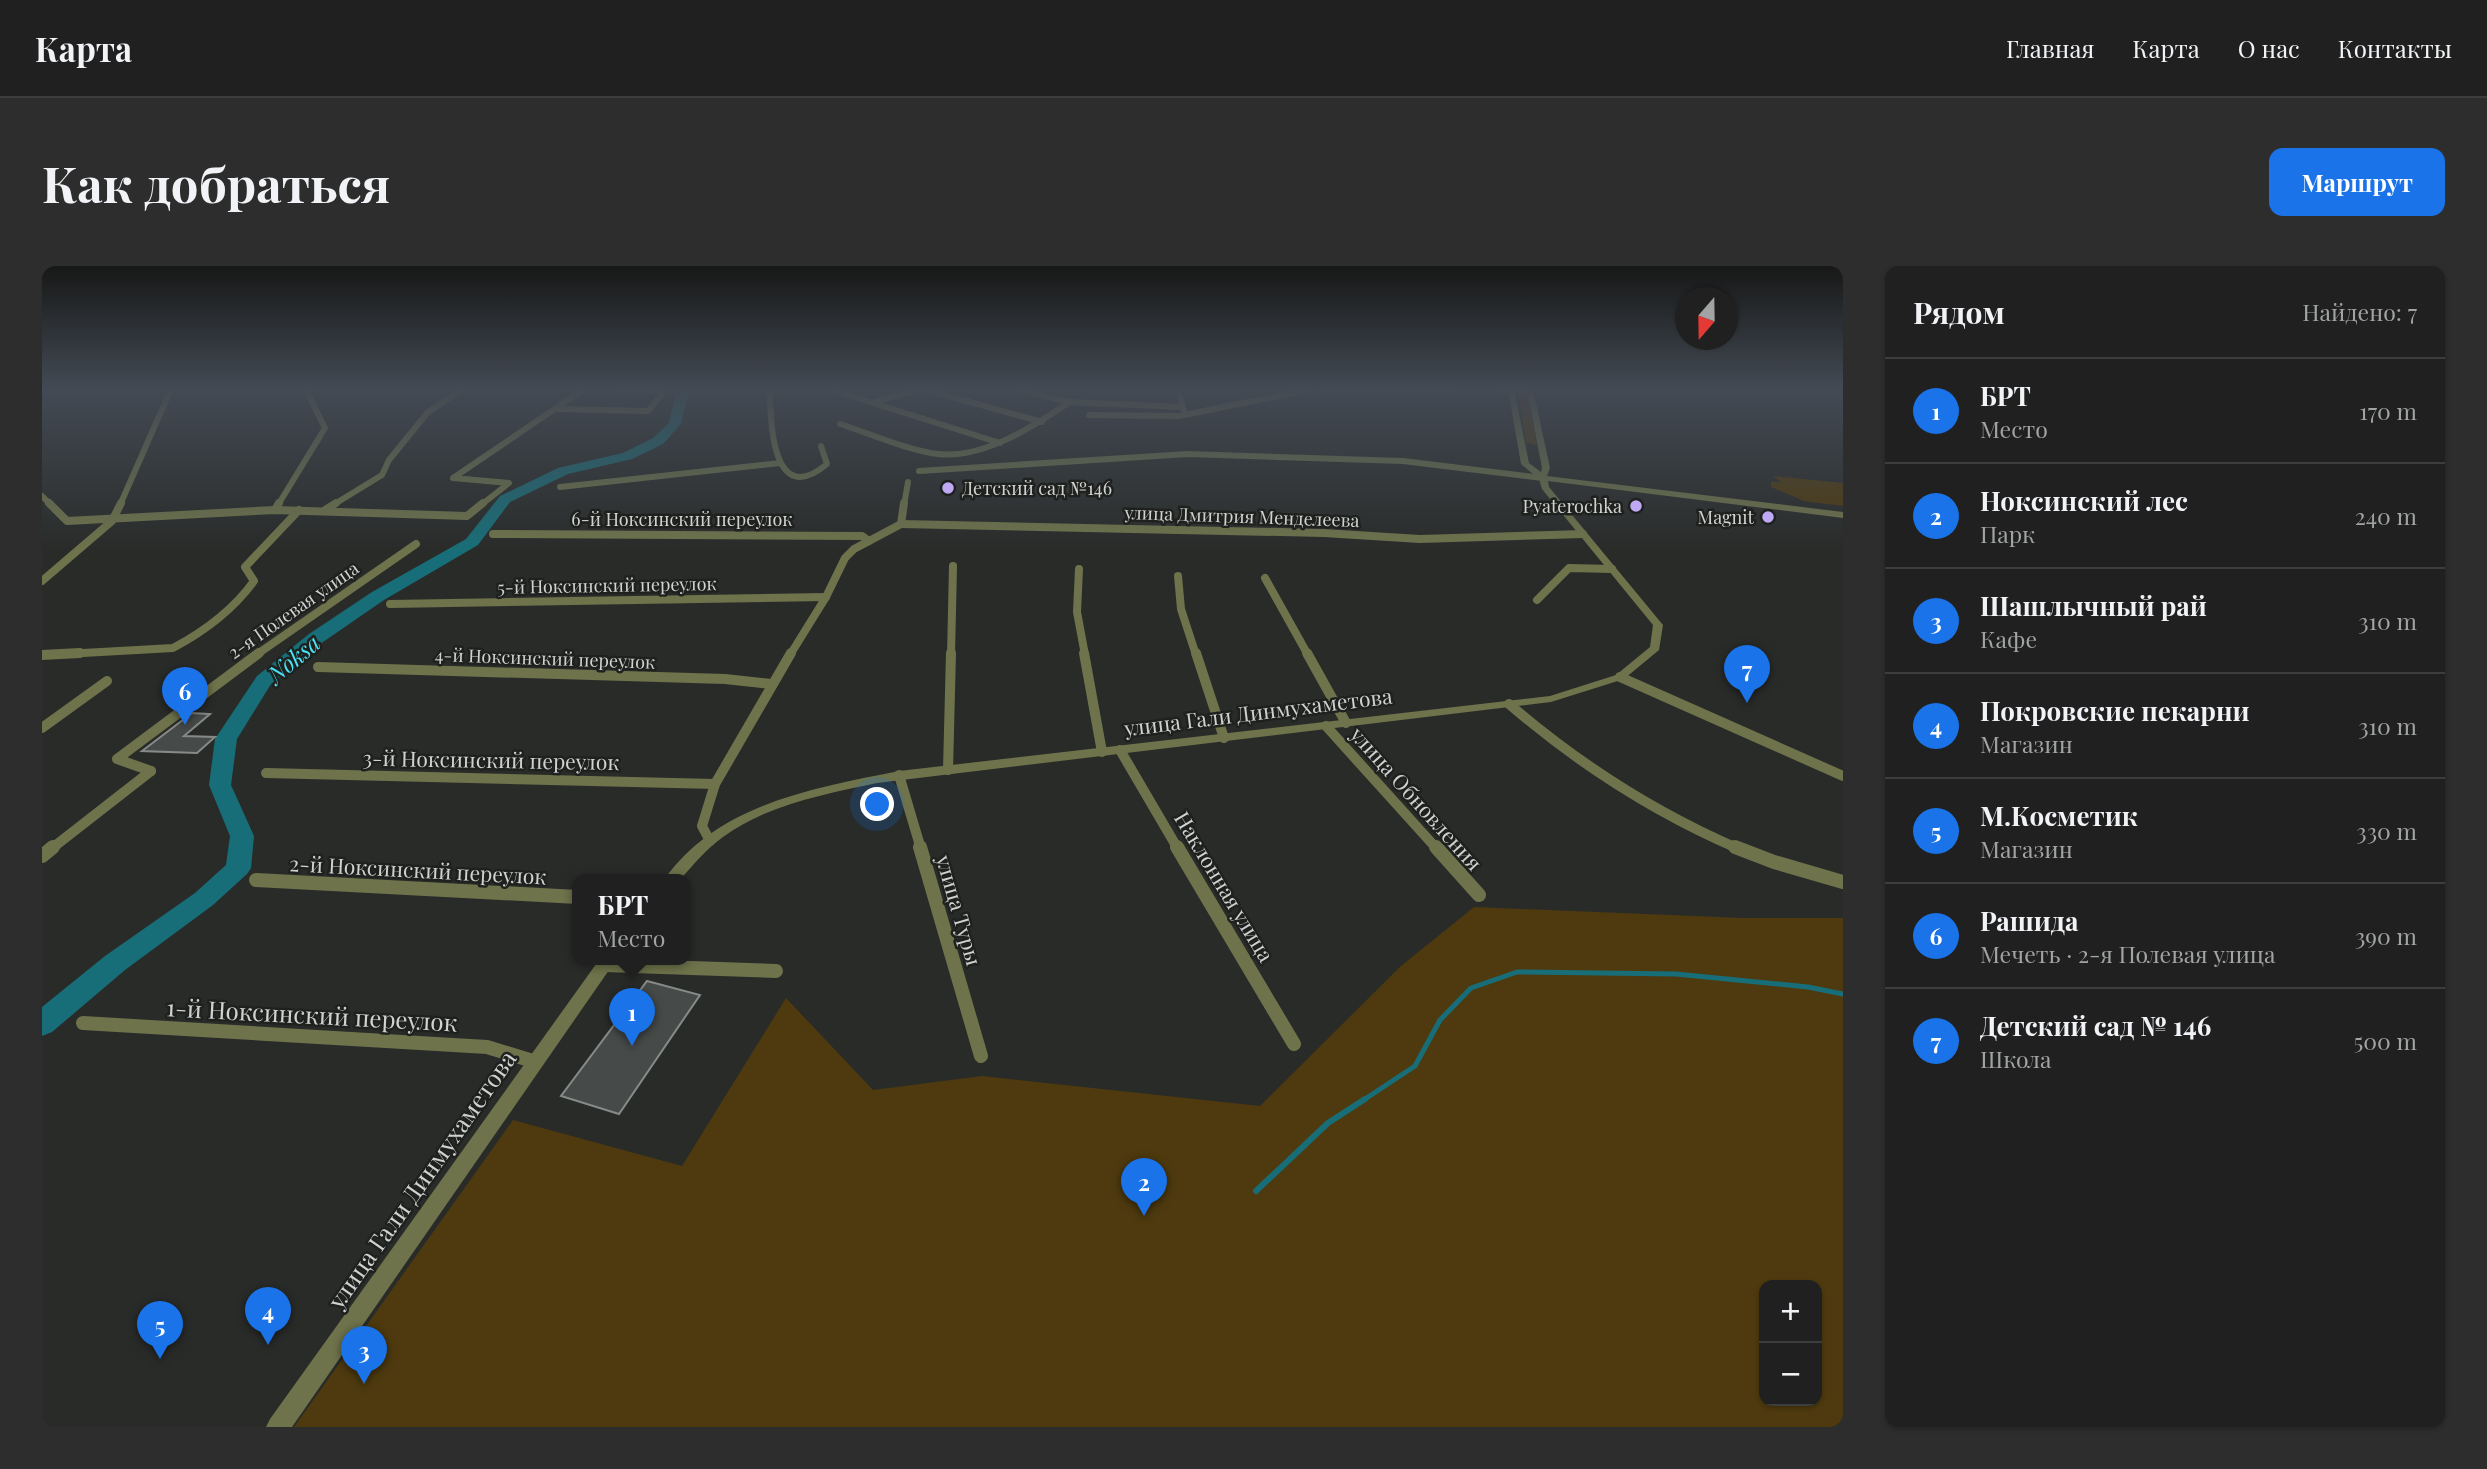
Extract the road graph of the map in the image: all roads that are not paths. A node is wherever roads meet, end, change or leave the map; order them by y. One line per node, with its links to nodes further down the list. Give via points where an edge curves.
1 (149, 443): 22 (street)
2 (316, 443): 18 (street)
3 (403, 443): 20 (street, via 383,475)
4 (506, 443): 20 (street, via 453,478 509,483 467,516)
5 (773, 443): 12 (street)
6 (903, 443): 7 (street, via 938,454)
7 (999, 443)
8 (1541, 443): 11 (street)
9 (821, 446): 12 (street, via 827,464 815,474 793,473)
10 (1521, 446): 11 (street); 14 (street, улица Гали Динмухаметова, via 1525,464)
11 (1542, 448): 14 (street)
12 (780, 463): 16 (street)
13 (919, 471): 14 (street, via 1189,454 1403,461)
14 (1543, 478): 21 (street); 25 (street, улица Гали Динмухаметова, via 1542,483)
15 (908, 482): 23 (street)
16 (560, 487)
17 (42, 496): 22 (street, via 67,521)
18 (275, 510): 19 (street); 22 (street)
19 (299, 510): 20 (street); 37 (street, via 245,567 254,581 244,596 184,642 173,648)
20 (325, 510)
21 (1843, 513)
22 (112, 521): 33 (street)
23 (901, 524): 25 (street, улица Дмитрия Менделеева, via 1420,539); 26 (street)
24 (493, 534): 26 (street, 6-й Ноксинский переулок, via 862,536)
25 (1583, 534): 30 (street, улица Гали Динмухаметова)
26 (869, 541): 34 (street, via 845,558)
27 (416, 544): 55 (street, 2-я Полевая улица, via 214,684 117,759 151,771)
28 (953, 566): 49 (street)
29 (1079, 569): 48 (street, via 1077,612)
30 (1612, 569): 35 (street, via 1569,568); 39 (street, улица Гали Динмухаметова, via 1658,625 1655,648)
31 (1178, 576): 46 (street, via 1181,609)
32 (1265, 578): 43 (street, улица Обновления)
33 (42, 581)
34 (826, 597): 36 (street, 5-й Ноксинский переулок); 41 (street)
35 (1537, 600)
36 (390, 604)
37 (42, 655)
38 (318, 667): 41 (street, 4-й Ноксинский переулок)
39 (1620, 677): 42 (street, улица Гали Динмухаметова, via 1551,699); 52 (street)
40 (107, 681): 45 (street)
41 (771, 684): 53 (street)
42 (1509, 704): 43 (street, улица Гали Динмухаметова); 58 (street, via 1572,757 1662,811 1806,875)
43 (1346, 723): 44 (street, улица Гали Динмухаметова)
44 (1326, 726): 46 (street, улица Гали Динмухаметова); 59 (street, улица Обновления)
45 (42, 728)
46 (1224, 738): 47 (street, улица Гали Динмухаметова)
47 (1119, 750): 48 (street, улица Гали Динмухаметова); 65 (street, Наклонная улица)
48 (1102, 752): 49 (street, улица Гали Динмухаметова)
49 (948, 770): 51 (street, улица Гали Динмухаметова)
50 (267, 773): 53 (street, 3-й Ноксинский переулок)
51 (899, 775): 54 (street, улица Гали Динмухаметова, via 839,786 789,803 728,828); 66 (street, улица Туры)
52 (1843, 776)
53 (716, 784): 54 (street, via 702,826)
54 (710, 841): 56 (street, улица Гали Динмухаметова)
55 (42, 856)
56 (677, 874)
57 (256, 880): 60 (street, 2-й Ноксинский переулок)
58 (1843, 882)
59 (1479, 895)
60 (572, 897)
61 (604, 965): 67 (street, улица Гали Динмухаметова)
62 (663, 965): 63 (street)
63 (776, 971)
64 (83, 1023): 67 (street, 1-й Ноксинский переулок, via 487,1047)
65 (1294, 1044)
66 (981, 1056)
67 (536, 1062): 68 (street, улица Гали Динмухаметова)
68 (278, 1427)

